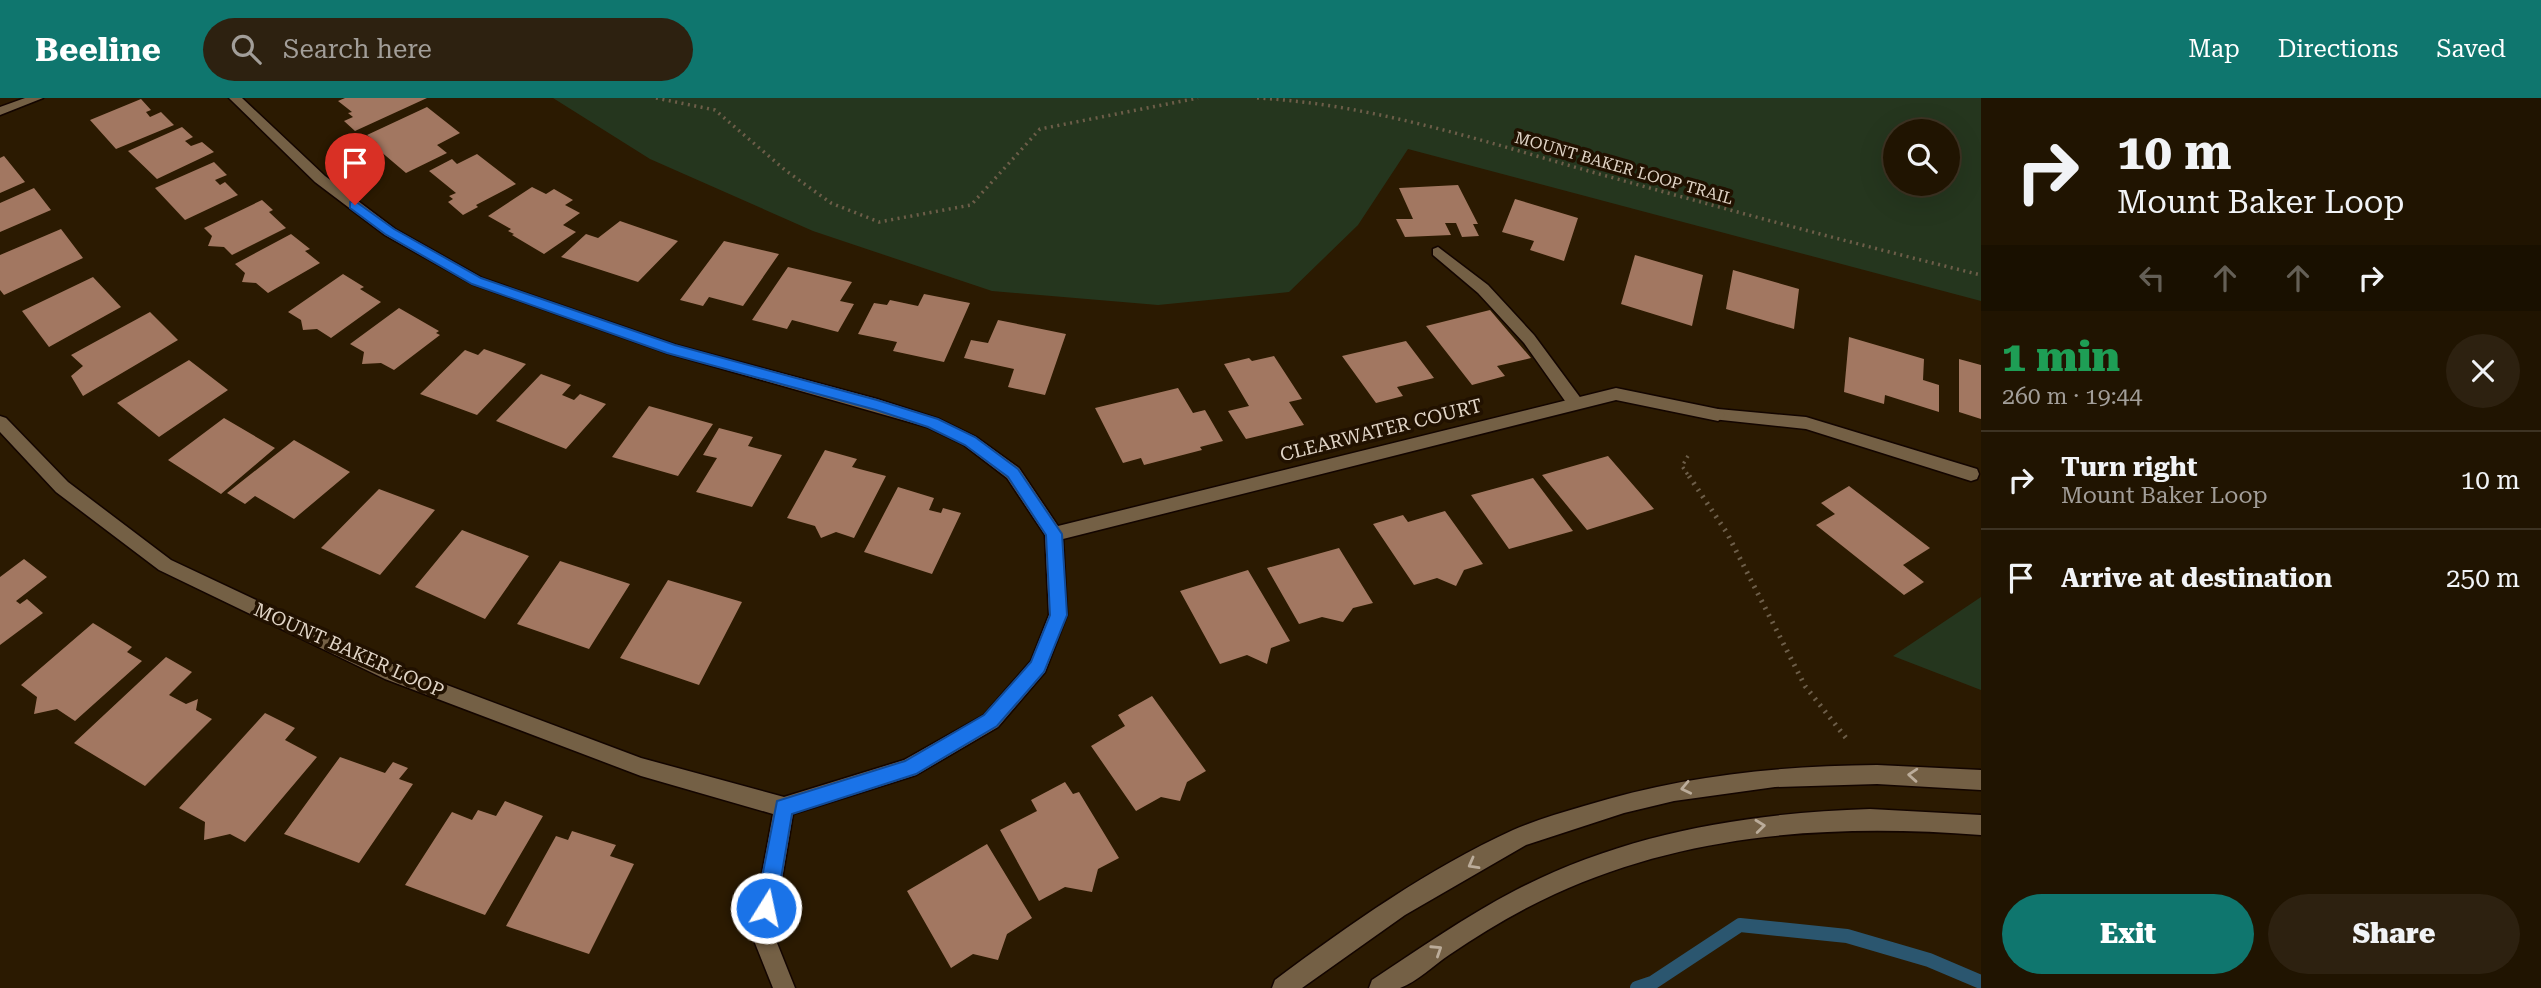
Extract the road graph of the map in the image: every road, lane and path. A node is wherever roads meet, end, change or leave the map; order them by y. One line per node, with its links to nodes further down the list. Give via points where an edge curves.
1 (37, 98): 6 (street)
2 (235, 98): 13 (street, via 320,179 390,232 477,281 672,349 933,423 970,441 1013,473)
3 (656, 98): 4 (path, via 715,110 831,203 879,222 971,205 1041,129)
4 (1198, 98)
5 (1257, 98): 8 (path, MOUNT BAKER LOOP TRAIL, via 1297,100 1436,128 1805,232)
6 (0, 110)
7 (1438, 252): 9 (street, via 1483,289 1529,339)
8 (1981, 275)
9 (1576, 404): 12 (street, CLEARWATER COURT, via 1616,394 1718,415 1806,423); 13 (street, CLEARWATER COURT)
10 (0, 422): 16 (street, MOUNT BAKER LOOP, via 62,487 164,565 392,673 641,767)
11 (1688, 456): 14 (path, via 1682,466 1727,533 1805,686)
12 (1971, 474)
13 (1054, 534): 16 (street, via 1058,615 1038,666 990,721 909,768)
14 (1846, 737)
15 (1981, 780): 19 (street, one-way to 19, via 1895,773 1791,775 1691,786 1604,808 1521,837 1440,882 1349,938)
16 (784, 807): 18 (street, via 762,933)
17 (1981, 825): 20 (street, one-way to 17, via 1480,922 1548,886 1633,853 1728,829 1836,818)
18 (784, 988)
19 (1283, 988)
20 (1380, 988)

